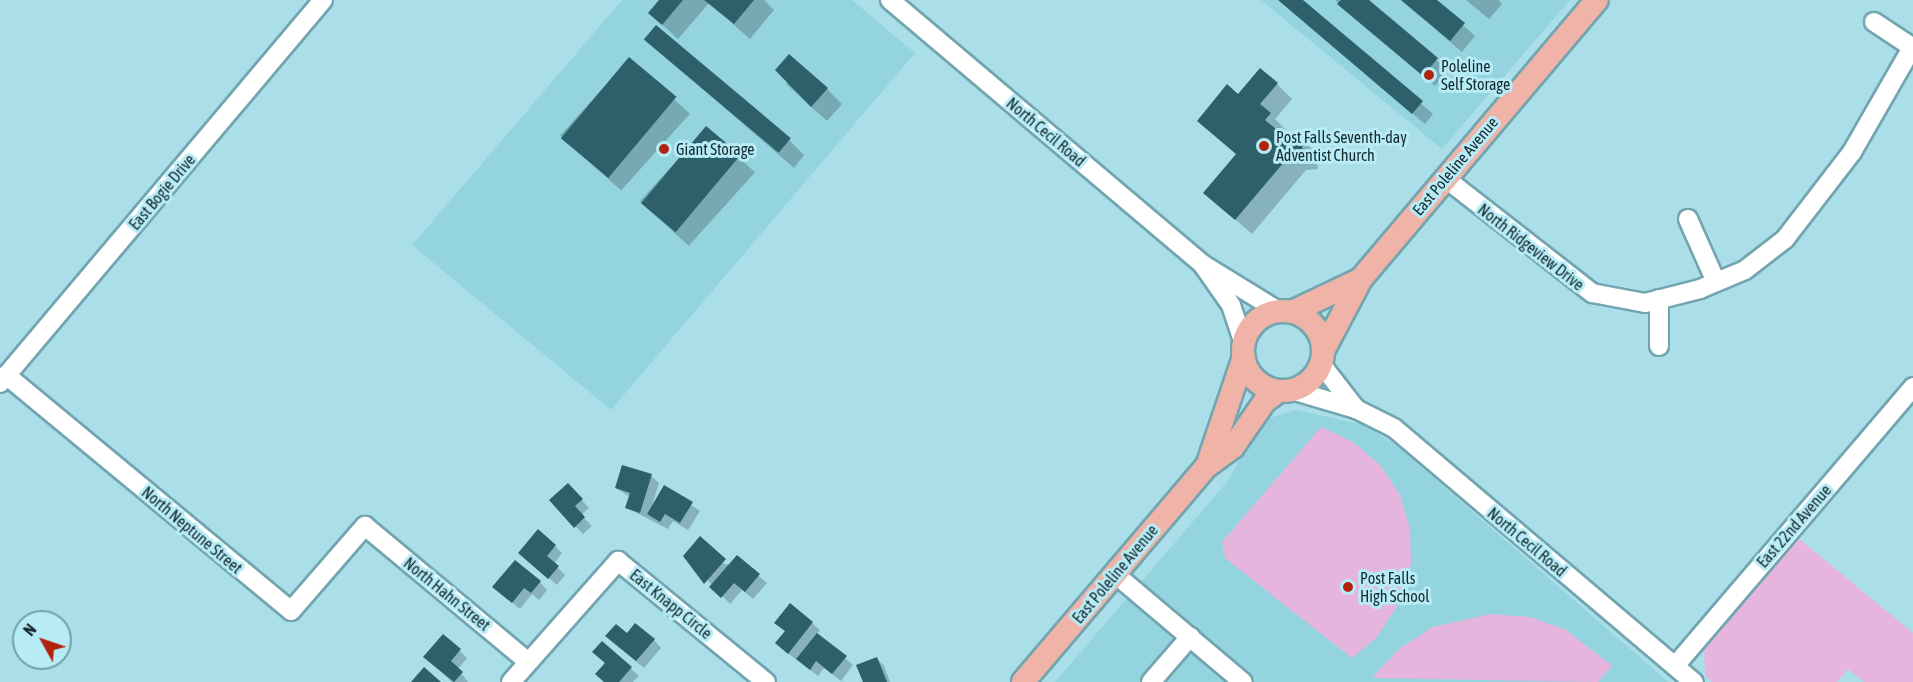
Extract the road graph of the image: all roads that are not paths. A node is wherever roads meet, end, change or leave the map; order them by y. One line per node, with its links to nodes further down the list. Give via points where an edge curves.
1 (322, 0): 16 (street, East Bogie Drive)
2 (890, 0): 8 (street, North Cecil Road)
3 (1598, 0): 6 (main road, East Poleline Avenue)
4 (1874, 22): 5 (street, North Ridgeview Drive)
5 (1912, 46): 10 (street, North Ridgeview Drive, via 1852,152 1785,239 1745,270)
6 (1445, 178): 9 (main road, East Poleline Avenue); 11 (street, North Ridgeview Drive, via 1592,293 1645,303)
7 (1688, 219): 10 (street)
8 (1202, 264): 12 (street, North Cecil Road); 14 (street, North Cecil Road, via 1231,305)
9 (1361, 279): 12 (main road, East Poleline Avenue); 15 (main road, East Poleline Avenue)
10 (1716, 282): 11 (street, North Ridgeview Drive)
11 (1659, 299): 13 (street)
12 (1286, 312): 14 (main road, via 1257,322); 15 (main road, via 1314,326)
13 (1659, 346)
14 (1244, 350): 18 (main road, via 1255,379); 20 (main road, East Poleline Avenue)
15 (1322, 358): 18 (main road, via 1310,381); 19 (street, North Cecil Road)
16 (3, 379): 21 (street, North Neptune Street, via 291,611)
17 (1913, 387): 25 (street, East 22nd Avenue)
18 (1285, 391): 19 (street, North Cecil Road); 20 (main road, East Poleline Avenue, via 1265,401 1233,447)
19 (1356, 409): 25 (street, North Cecil Road, via 1408,440)
20 (1207, 466): 22 (main road, East Poleline Avenue)
21 (365, 526): 24 (street, North Hahn Street)
22 (1115, 574): 23 (street); 28 (main road, East Poleline Avenue)
23 (1190, 637): 29 (street); 30 (street)
24 (528, 662): 26 (street, East Knapp Circle); 27 (street, East Knapp Circle, via 618,561)
25 (1675, 666): 31 (street, North Cecil Road)
26 (511, 682)
27 (766, 682)
28 (1023, 682)
29 (1151, 682)
30 (1243, 682)
31 (1694, 682)

